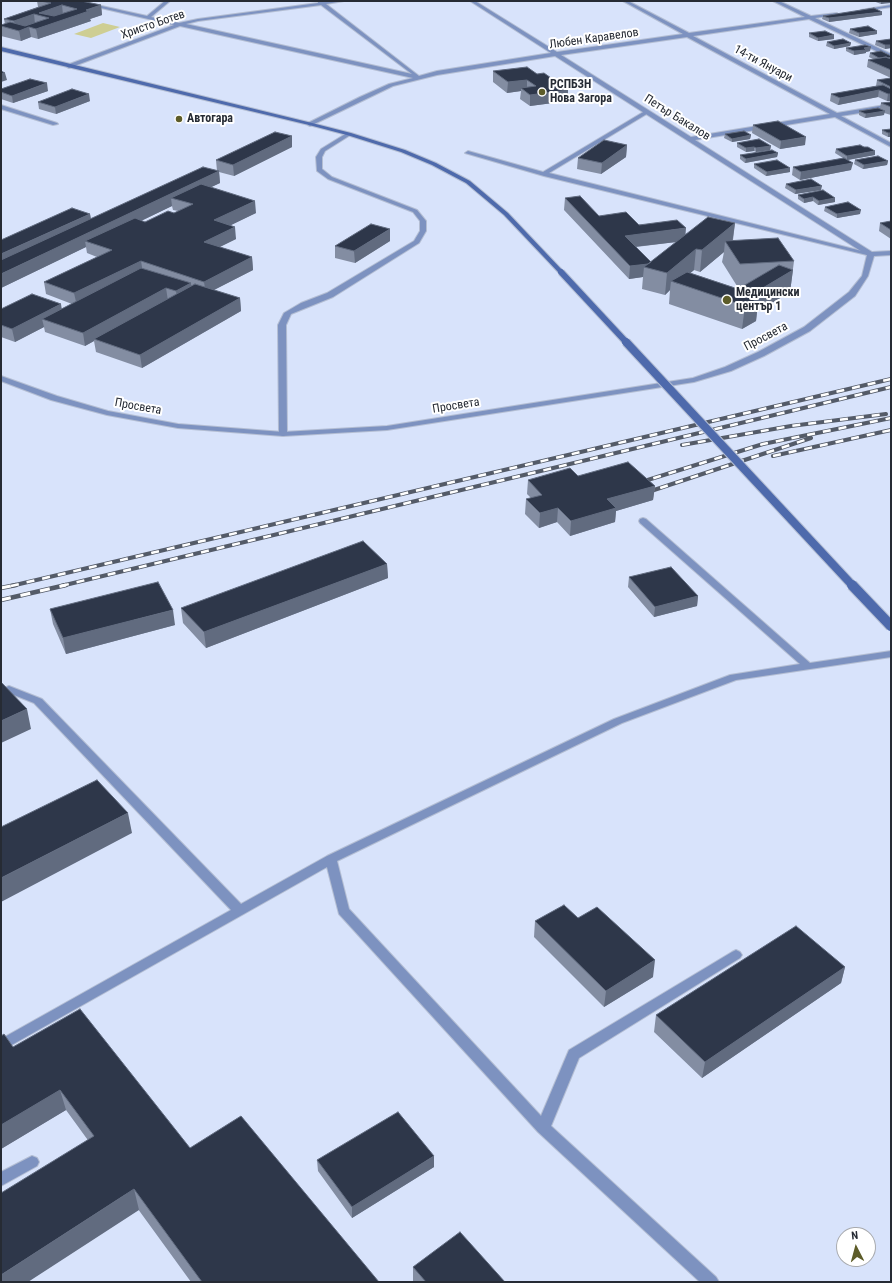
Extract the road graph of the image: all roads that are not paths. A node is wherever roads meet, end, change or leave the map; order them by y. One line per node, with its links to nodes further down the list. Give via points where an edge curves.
1 (73, 1): 11 (street)
2 (168, 1): 11 (street)
3 (342, 1): 7 (street, Христо Ботев)
4 (472, 1): 16 (street, Петър Бакалов)
5 (625, 1): 14 (street, 14-ти Януари)
6 (775, 1): 12 (street)
7 (321, 2): 13 (street, Христо Ботев); 19 (street)
8 (891, 6): 9 (street)
9 (855, 12)
10 (840, 14): 12 (street, Любен Каравелов)
11 (148, 17): 13 (street)
12 (811, 18): 14 (street, Любен Каравелов); 17 (street)
13 (181, 24): 18 (street, Христо Ботев); 19 (street)
14 (688, 35): 16 (street, Любен Каравелов); 23 (street, 14-ти Януари)
15 (1, 48): 18 (main road)
16 (556, 54): 19 (street, Любен Каравелов); 22 (street, Петър Бакалов)
17 (891, 56)
18 (69, 66): 25 (main road)
19 (419, 77): 25 (street, Любен Каравелов, via 377,92)
20 (891, 106): 23 (street)
21 (1, 107): 24 (street)
22 (647, 112): 27 (street, Петър Бакалов); 30 (street)
23 (835, 115): 27 (street); 28 (street, 14-ти Януари)
24 (55, 124)
25 (310, 124): 26 (main road)
26 (349, 134): 34 (street, via 324,150 319,157 319,170 330,178 415,211 423,221 422,232 417,242 330,295 288,313 282,325); 36 (main road, bridge, via 434,164 468,182 506,214)
27 (690, 139): 32 (street, Петър Бакалов)
28 (891, 145)
29 (468, 153): 30 (street)
30 (544, 174): 32 (street)
31 (891, 253): 32 (street)
32 (871, 254): 34 (street, Просвета, via 865,276 852,294 807,329 728,369 694,380 387,428)
33 (1, 378): 34 (street, Просвета, via 107,414 178,426)
34 (283, 434)
35 (643, 521): 38 (street)
36 (891, 626)
37 (891, 654): 38 (street)
38 (807, 665): 40 (street, via 734,677 618,721)
39 (1, 693): 41 (street, via 9,689 38,700)
40 (331, 859): 41 (street); 44 (street, via 343,911)
41 (240, 911): 43 (street)
42 (736, 955): 44 (street, via 574,1054)
43 (1, 1046)
44 (543, 1128): 47 (street)
45 (32, 1162): 46 (street)
46 (1, 1180)
47 (711, 1282)

